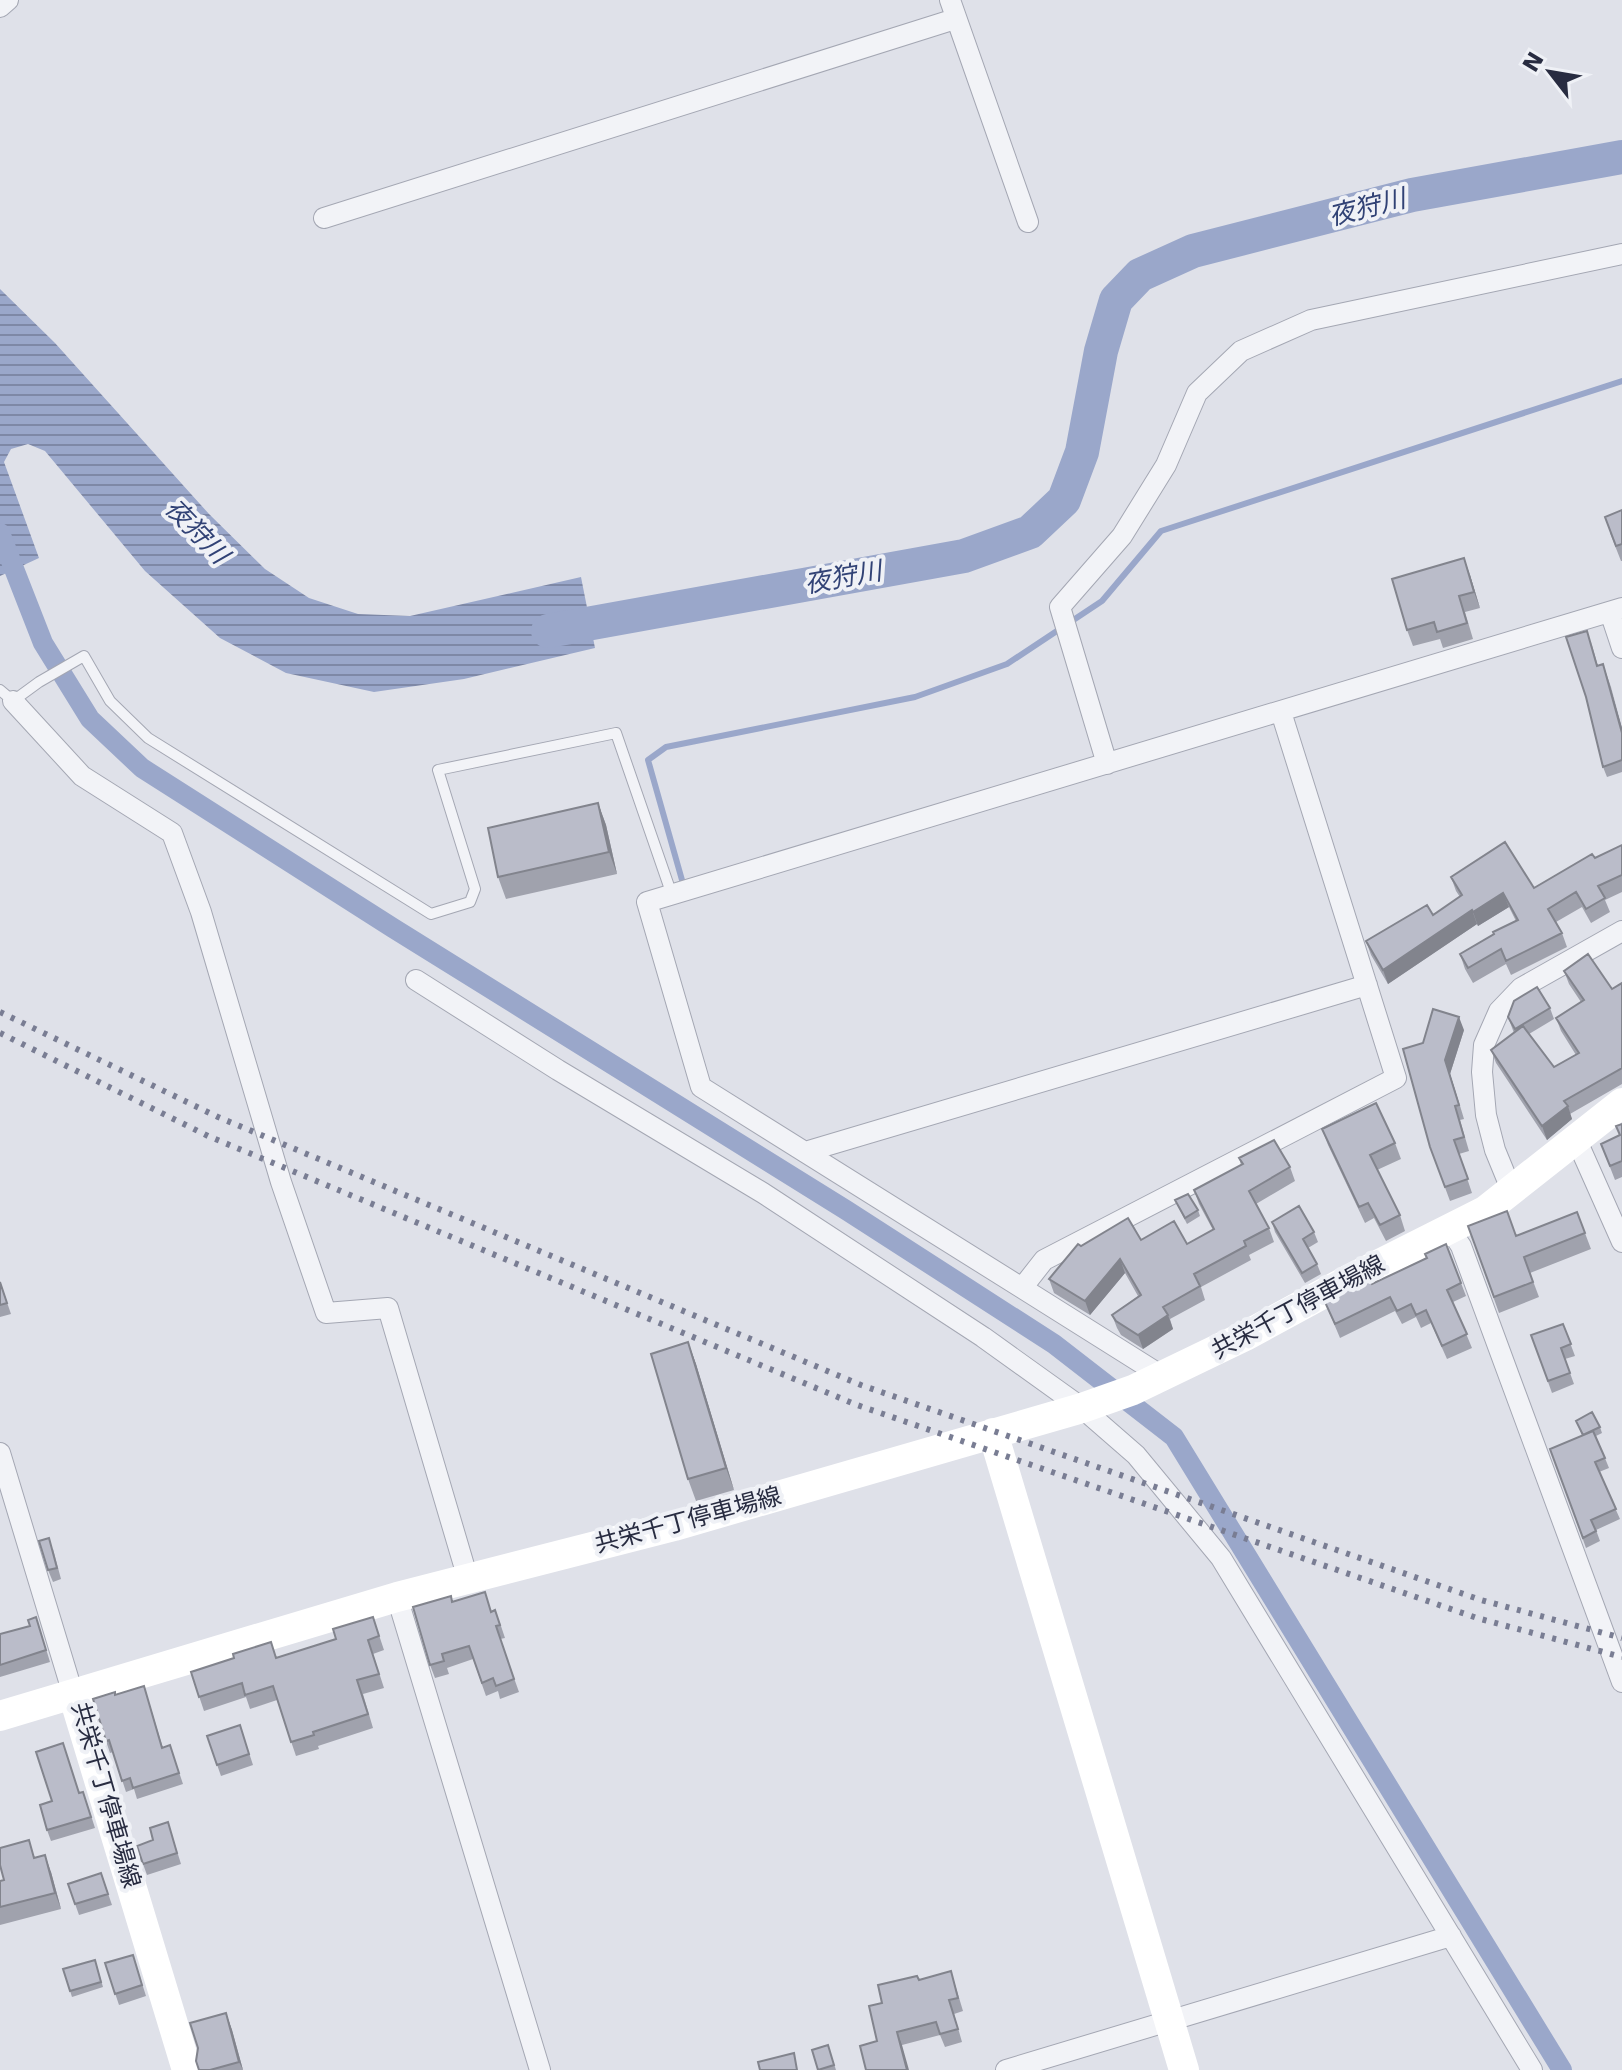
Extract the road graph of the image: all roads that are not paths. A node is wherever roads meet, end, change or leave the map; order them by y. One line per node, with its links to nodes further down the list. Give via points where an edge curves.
1 (8, 0): 2 (street)
2 (0, 7)
3 (952, 9): 4 (street); 5 (street)
4 (324, 218)
5 (1028, 222)
6 (1622, 254): 11 (street, via 1311,320 1241,351 1197,393 1166,465 1122,536 1060,607)
7 (1616, 610): 8 (street); 10 (street)
8 (1622, 648)
9 (6, 696): 12 (lane, via 84,656 110,701 148,738 431,914 470,902 475,889 438,770 616,733); 27 (street, via 82,776 172,833 326,1313 388,1308)
10 (1281, 712): 11 (street); 15 (street)
11 (1107, 764): 12 (street)
12 (672, 895): 18 (street, via 647,902 701,1087)
13 (1622, 931): 19 (street, via 1521,988 1499,1011 1484,1045 1486,1115)
14 (416, 980): 24 (street, via 789,1209)
15 (1367, 985): 18 (street); 22 (street, via 1396,1078 1044,1260)
16 (1622, 1103): 17 (main road, 共栄千丁停車場線)
17 (1577, 1141): 19 (main road, 共栄千丁停車場線); 21 (street)
18 (805, 1152): 22 (street)
19 (1511, 1189): 20 (main road, 共栄千丁停車場線, via 1485,1211)
20 (1449, 1228): 23 (main road, 共栄千丁停車場線); 29 (street, via 1461,1246)
21 (1622, 1242)
22 (1022, 1288): 23 (street)
23 (1162, 1376): 24 (main road, 共栄千丁停車場線)
24 (1082, 1408): 25 (main road, 共栄千丁停車場線); 32 (street, via 1136,1455 1221,1558)
25 (993, 1433): 27 (main road, 共栄千丁停車場線, via 674,1526); 33 (main road)
26 (0, 1453): 30 (street)
27 (468, 1579): 28 (main road, 共栄千丁停車場線)
28 (397, 1597): 30 (main road, 共栄千丁停車場線); 35 (street)
29 (1622, 1682)
30 (73, 1694): 31 (main road); 34 (main road, 共栄千丁停車場線)
31 (0, 1716)
32 (1451, 1936): 33 (street); 38 (street)
33 (1169, 2021): 36 (street); 37 (main road)
34 (187, 2070)
35 (540, 2070)
36 (1006, 2070)
37 (1184, 2070)
38 (1532, 2070)

